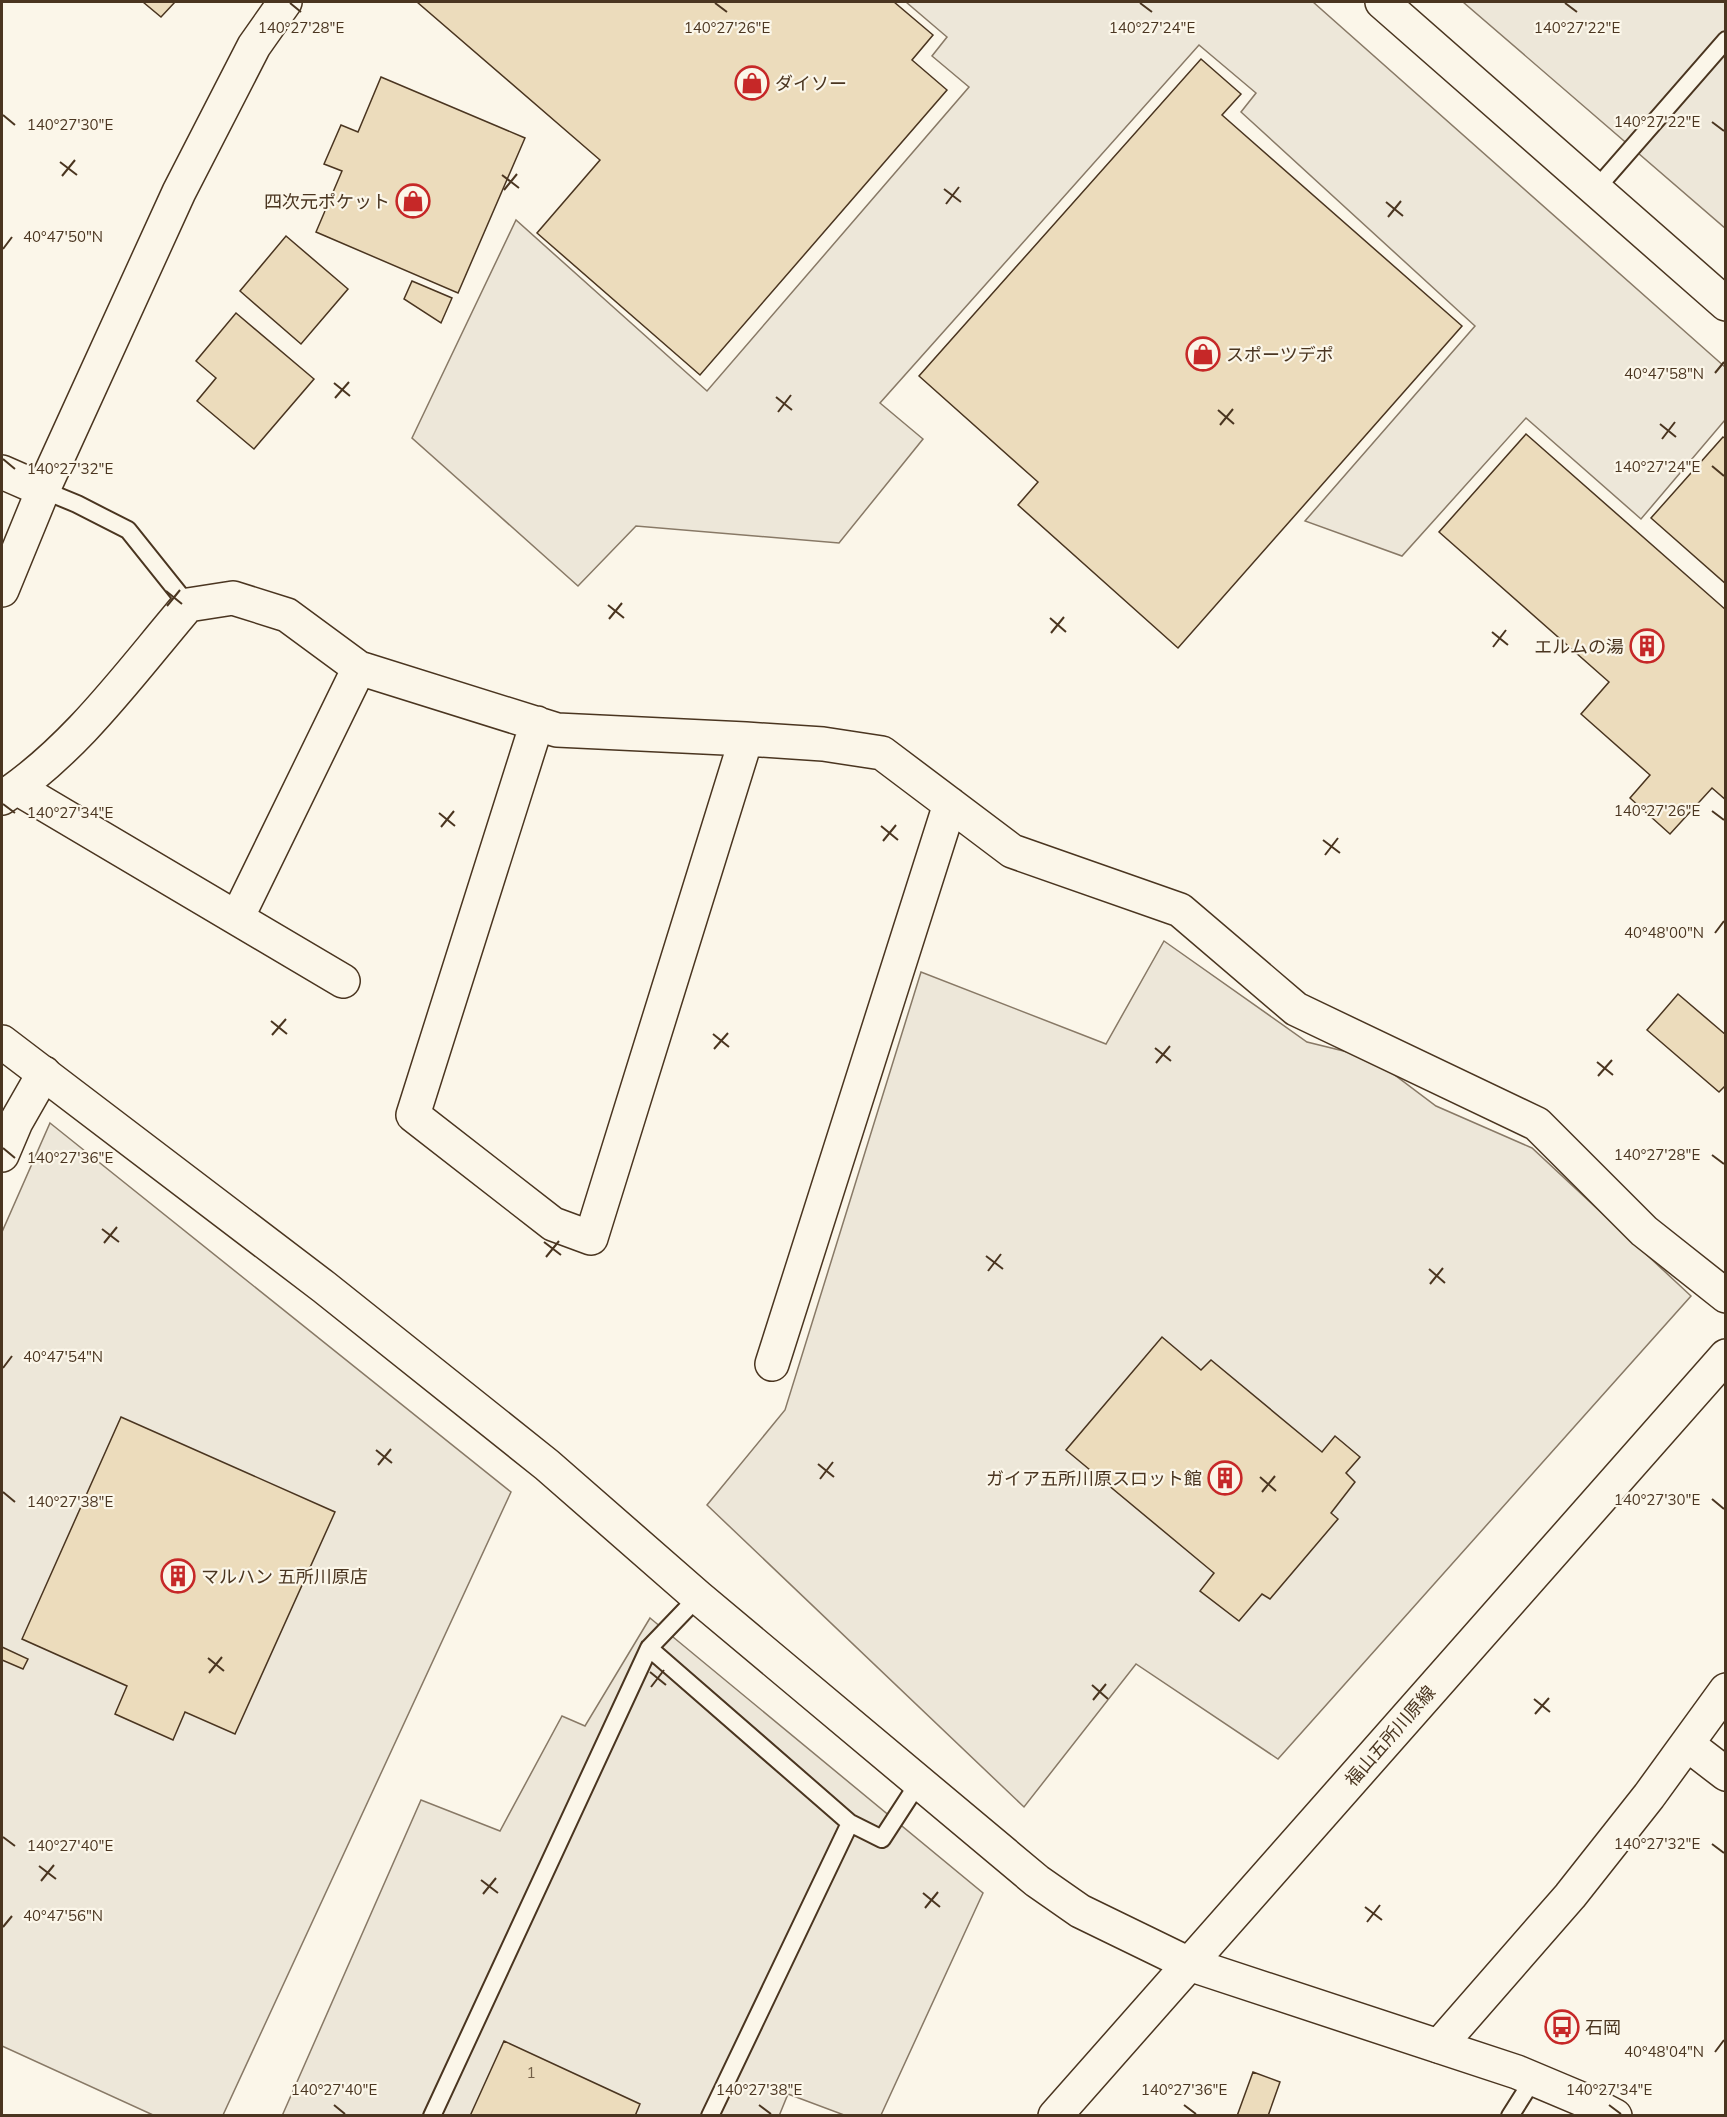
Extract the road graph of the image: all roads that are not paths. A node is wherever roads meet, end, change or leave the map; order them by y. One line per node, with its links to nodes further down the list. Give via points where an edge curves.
1 (285, 2): 7 (street, via 254,46 178,192)
2 (1382, 2): 4 (street)
3 (1725, 40): 4 (lane)
4 (1596, 189): 5 (street)
5 (1725, 304)
6 (2, 472): 7 (street)
7 (43, 490): 8 (street); 9 (lane, via 128,530)
8 (2, 590)
9 (188, 605): 10 (street, via 232,598 287,615); 13 (street, via 69,745)
10 (359, 668): 11 (street); 15 (street)
11 (537, 723): 12 (street, via 557,730); 12 (street, via 413,1115 553,1224 591,1238)
12 (746, 739): 14 (street, via 882,753)
13 (9, 793): 15 (street)
14 (950, 804): 20 (street, via 1012,851 1180,910 1296,1009 1538,1124 1644,1231); 22 (street)
15 (237, 918): 16 (street)
16 (343, 981)
17 (2, 1042): 18 (street)
18 (44, 1073): 19 (street); 23 (street, via 324,1287 546,1465)
19 (2, 1155)
20 (1725, 1296)
21 (1725, 1356): 30 (street, 福山五所川原線)
22 (772, 1364)
23 (698, 1597): 24 (lane); 28 (street)
24 (649, 1648): 29 (lane); 33 (lane)
25 (1725, 1690): 26 (street)
26 (1687, 1744): 27 (street); 31 (street, via 1570,1896)
27 (1725, 1774)
28 (919, 1782): 29 (lane, via 882,1839); 30 (street, via 1037,1881 1080,1911)
29 (850, 1823): 34 (lane)
30 (1189, 1964): 31 (street); 35 (street, 福山五所川原線)
31 (1439, 2046): 32 (street)
32 (1534, 2078): 36 (lane); 37 (street)
33 (432, 2115)
34 (710, 2115)
35 (1055, 2115)
36 (1510, 2115)
37 (1616, 2115)

